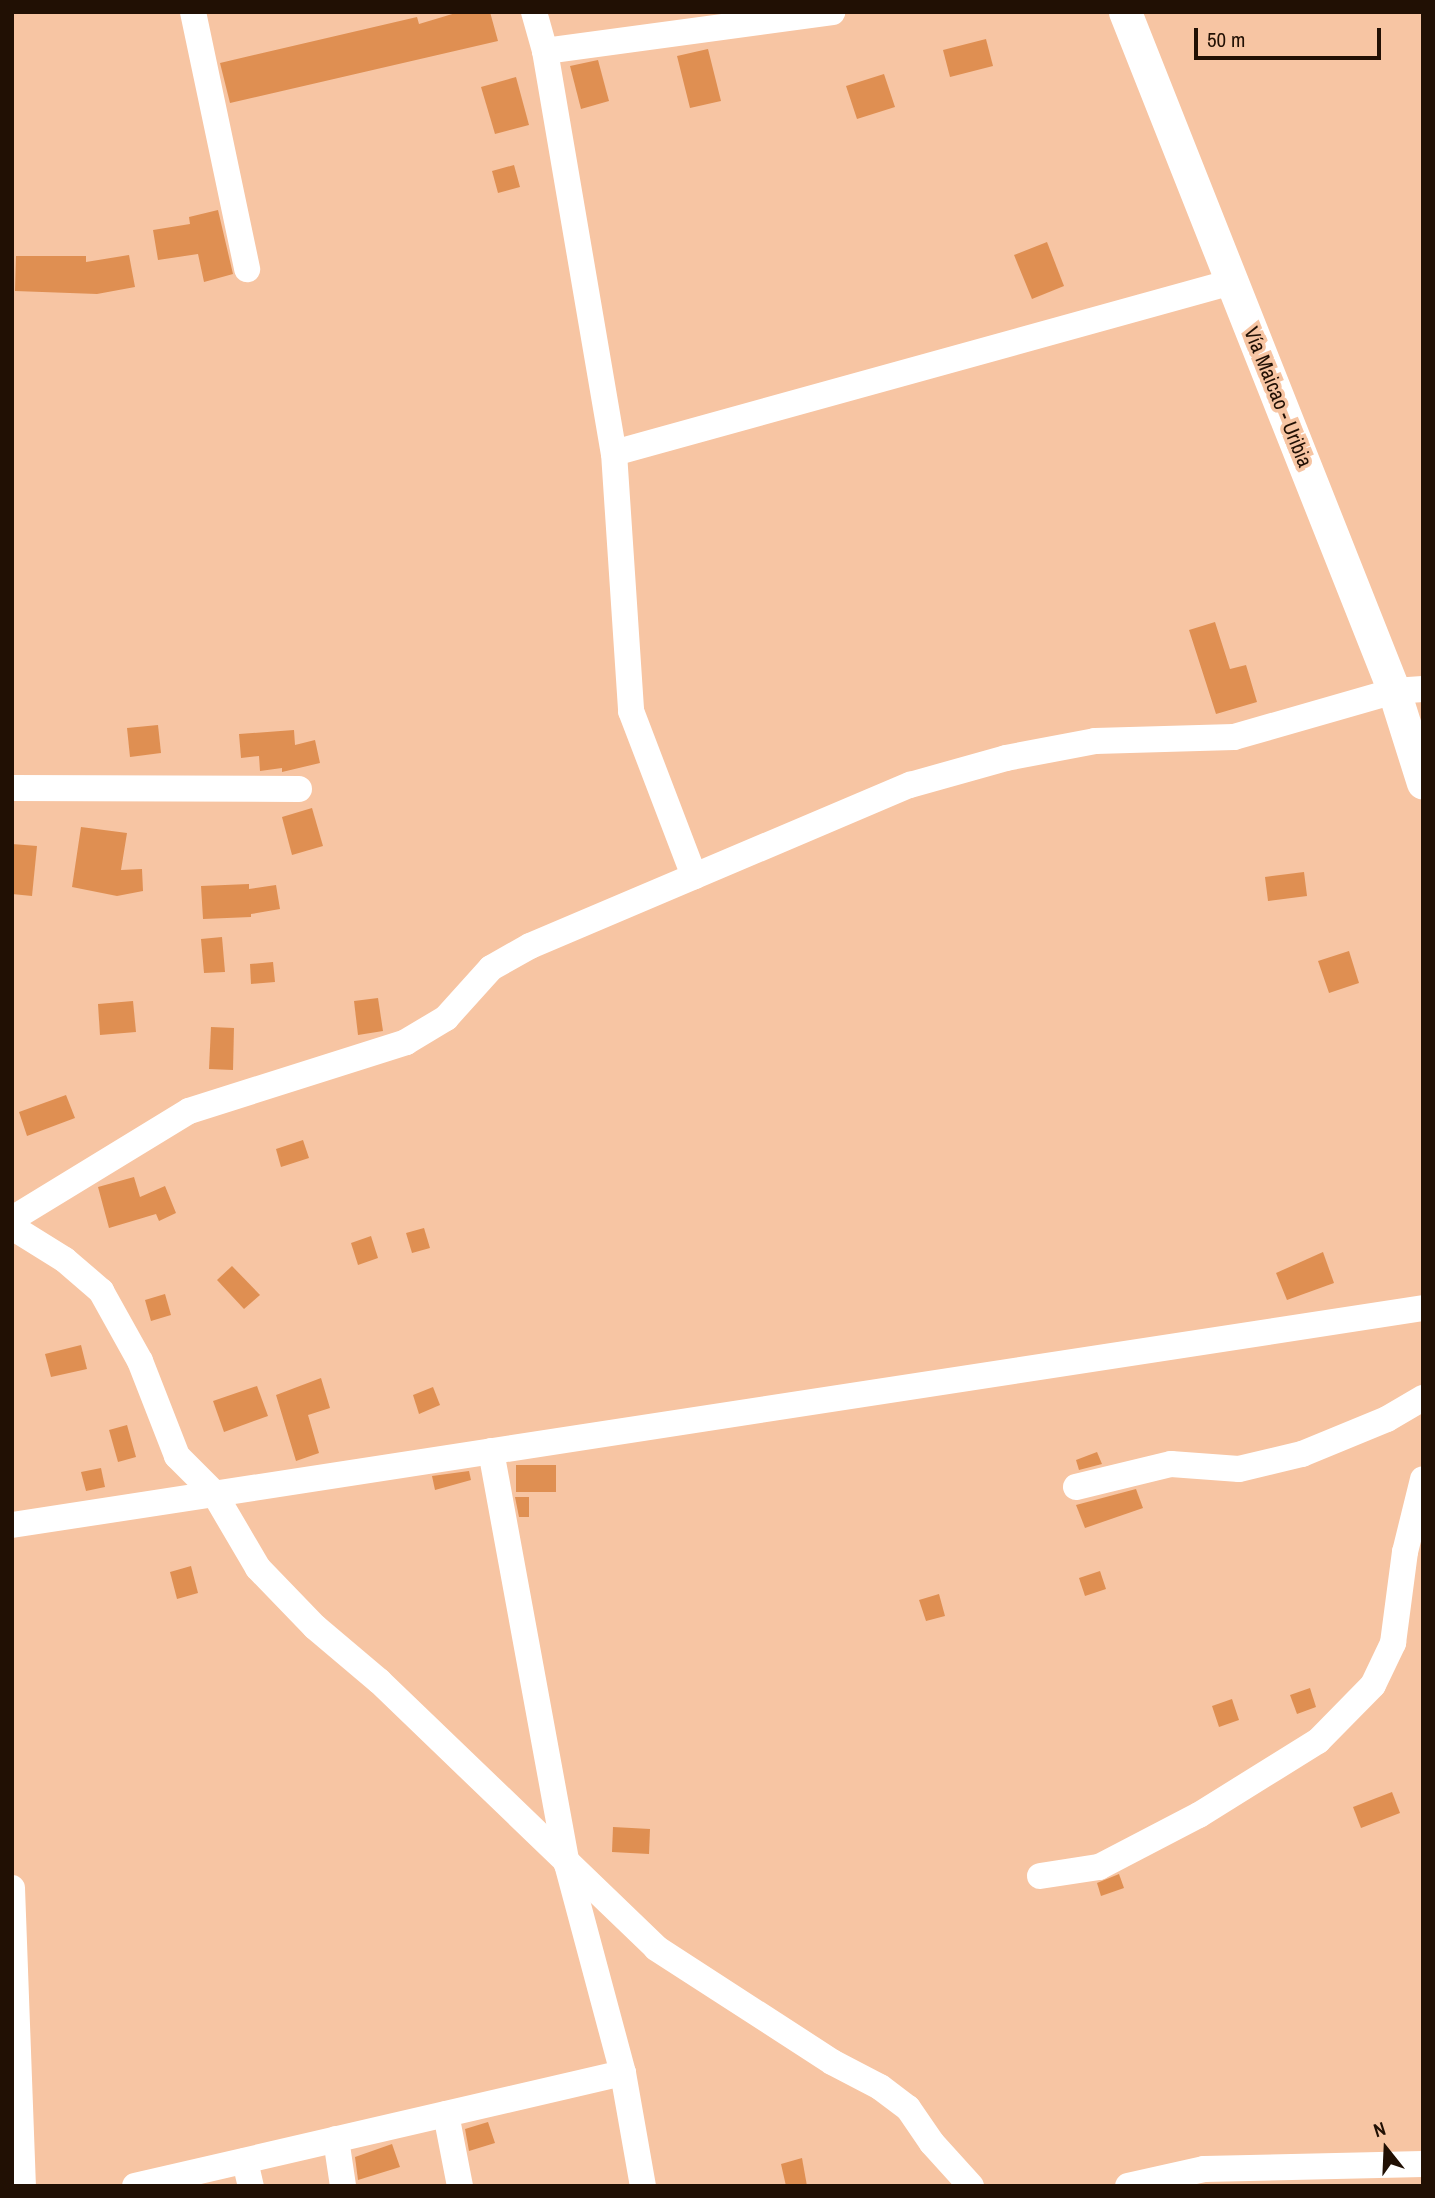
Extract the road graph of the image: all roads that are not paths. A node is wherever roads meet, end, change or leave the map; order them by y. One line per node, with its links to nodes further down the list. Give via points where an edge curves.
1 (193, 12): 6 (street)
2 (534, 12): 5 (street)
3 (832, 12): 5 (street)
4 (1125, 12): 7 (street, Vía Maicao - Uribia)
5 (545, 51): 8 (street)
6 (247, 270)
7 (1232, 282): 8 (street); 9 (street, Vía Maicao - Uribia)
8 (614, 453): 13 (street, via 631,711)
9 (1408, 690): 10 (street, Vía Maicao - Uribia); 13 (street, via 1234,737 1095,741 1006,758 910,785)
10 (1423, 783)
11 (12, 788): 12 (street)
12 (299, 789)
13 (694, 876): 14 (street, via 491,968 446,1018 406,1042 189,1111)
14 (12, 1219)
15 (12, 1227): 21 (street, via 65,1260 101,1291 140,1360 177,1456)
16 (1423, 1308): 18 (street)
17 (1423, 1398): 20 (street, via 1387,1419 1302,1454 1239,1469 1171,1464)
18 (491, 1451): 21 (street); 23 (street)
19 (1423, 1479): 24 (street, via 1405,1552 1393,1643 1364,1694 1318,1741 1199,1815 1099,1867)
20 (1076, 1487)
21 (214, 1493): 22 (street); 23 (street, via 258,1568)
22 (12, 1525)
23 (567, 1864): 26 (street); 36 (street, via 656,1948 908,2108)
24 (1041, 1876)
25 (12, 1888): 32 (street)
26 (623, 2073): 27 (street); 35 (street)
27 (446, 2114): 28 (street); 34 (street)
28 (336, 2139): 30 (street); 33 (street)
29 (1423, 2165): 37 (street, via 1204,2169)
30 (248, 2173): 31 (street)
31 (149, 2184)
32 (23, 2186)
33 (343, 2186)
34 (460, 2186)
35 (643, 2186)
36 (971, 2186)
37 (1128, 2186)

